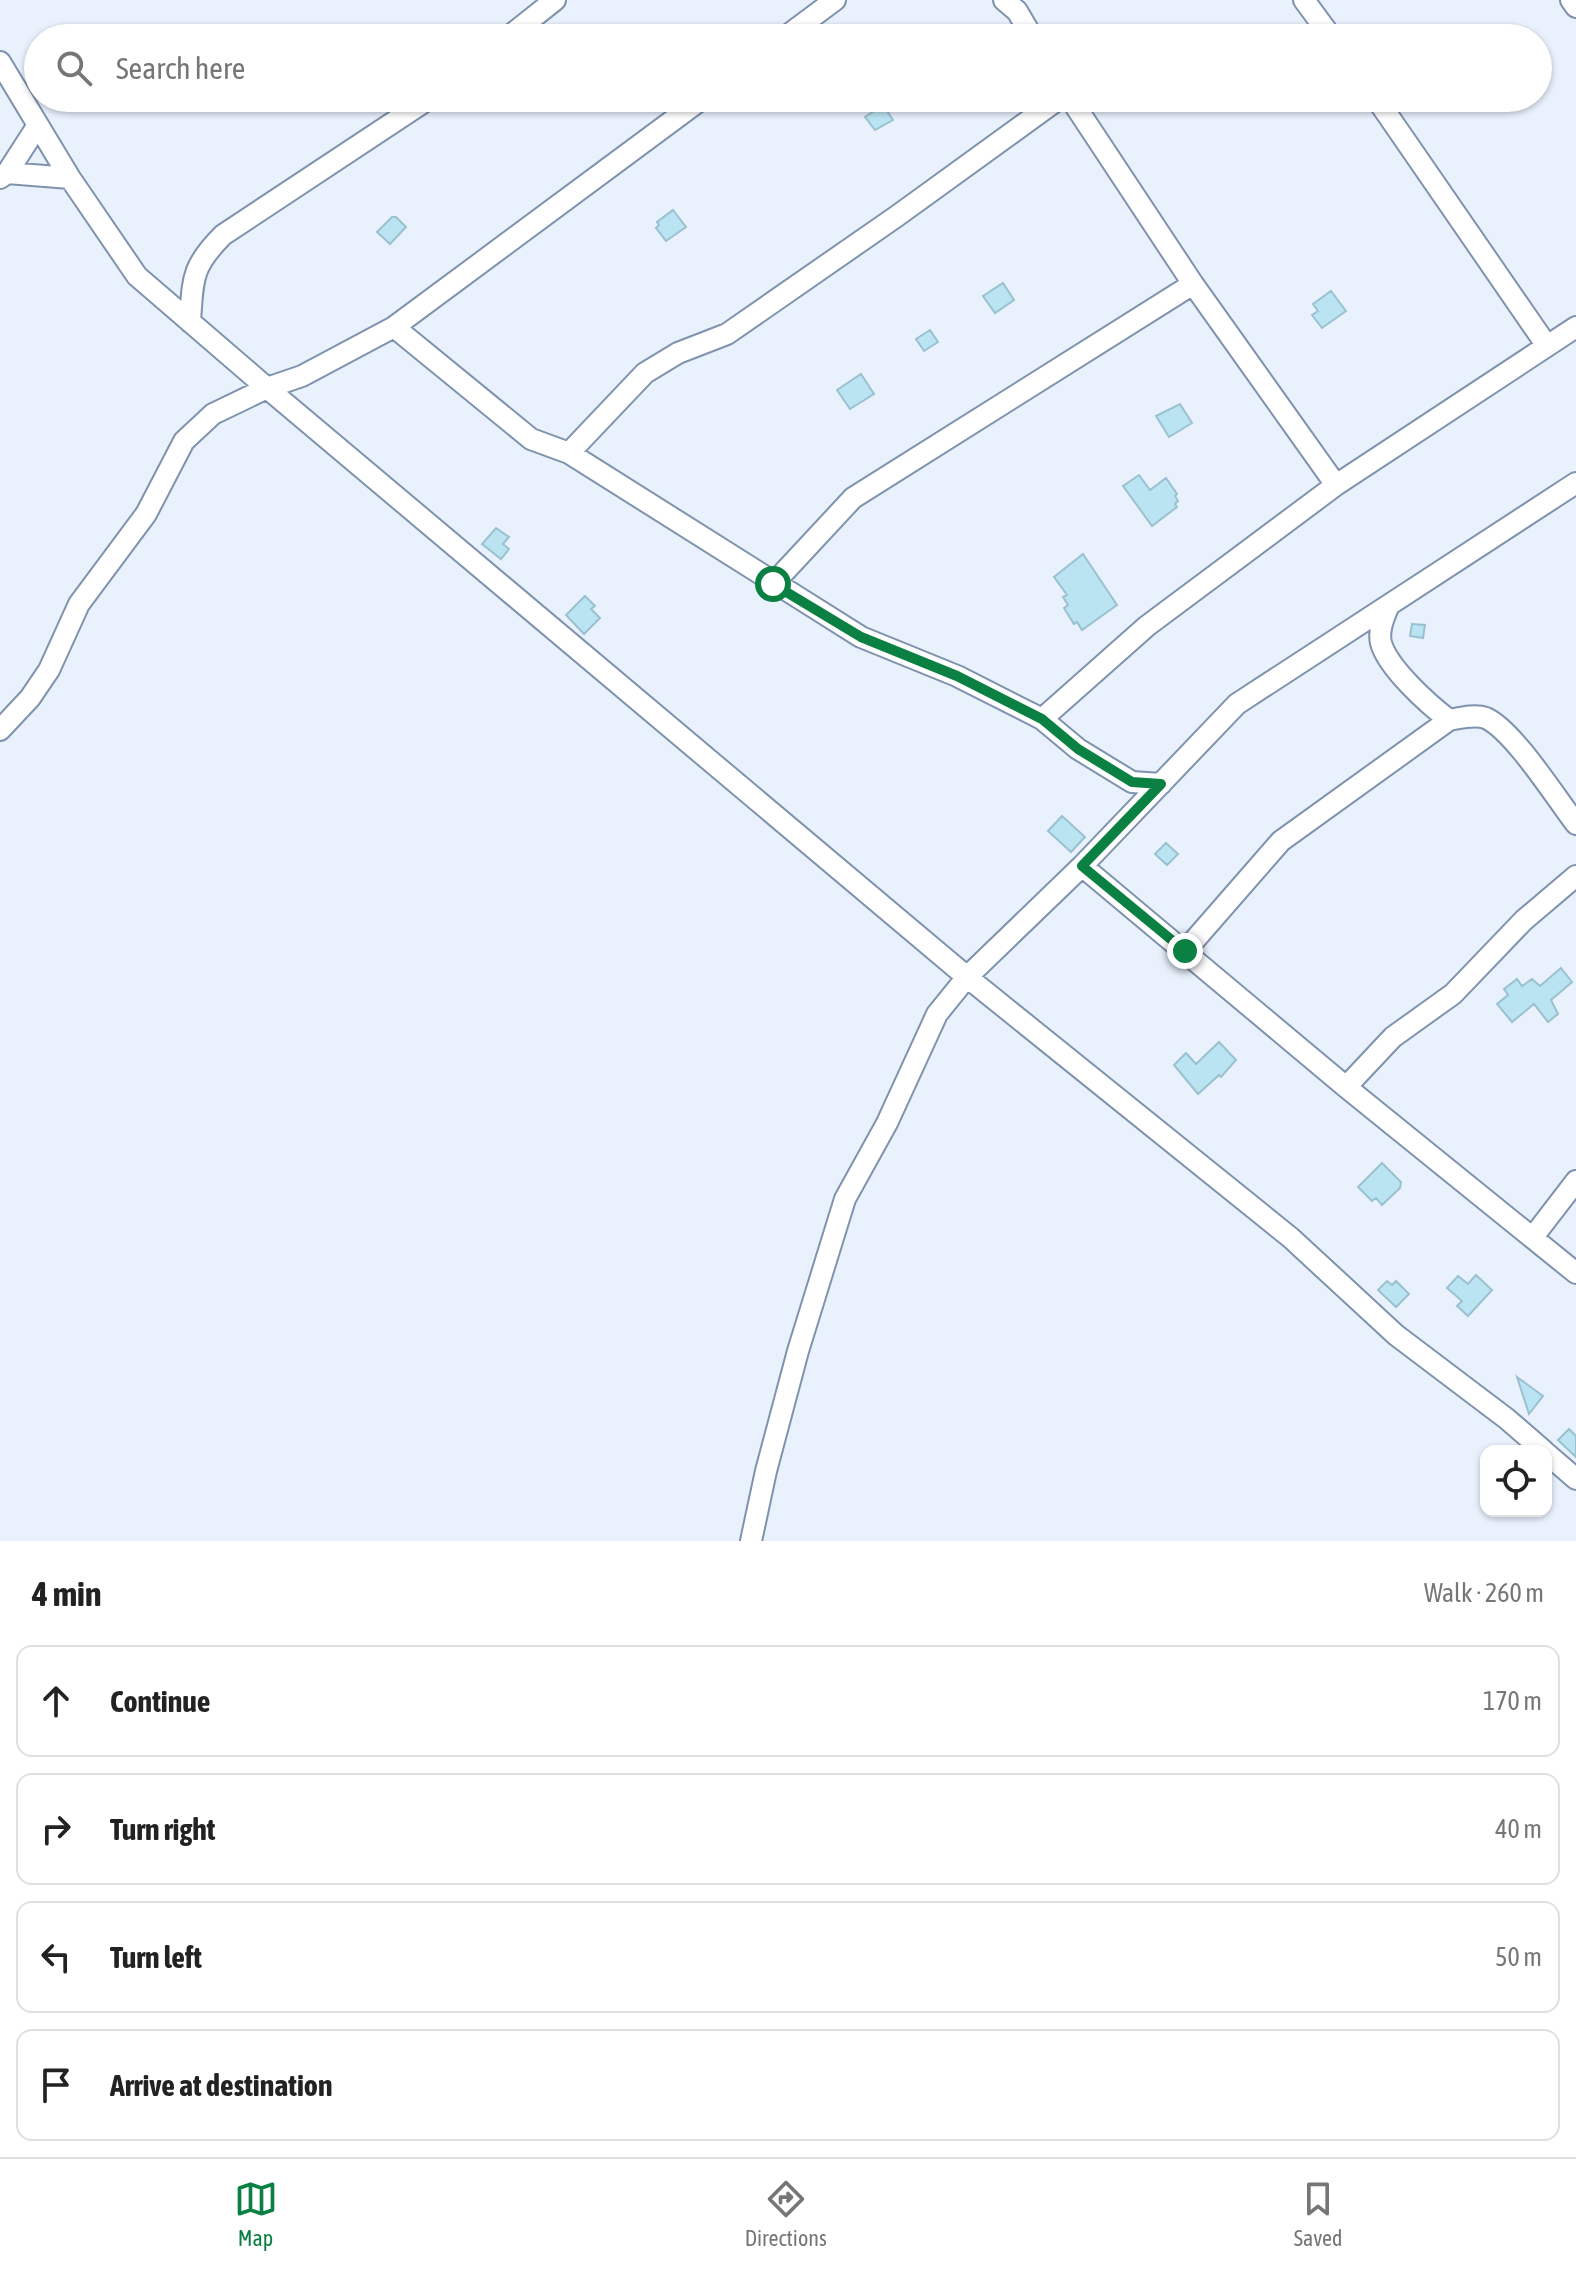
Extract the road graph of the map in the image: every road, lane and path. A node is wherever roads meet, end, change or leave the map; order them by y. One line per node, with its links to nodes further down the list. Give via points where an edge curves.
1 (555, 0): 7 (street)
2 (835, 0): 8 (street)
3 (1004, 0): 9 (street)
4 (1304, 0): 10 (street)
5 (1571, 0): 6 (street)
6 (1576, 7)
7 (525, 24)
8 (803, 24)
9 (1025, 24)
10 (1322, 24)
11 (0, 62): 12 (street)
12 (24, 102)
13 (30, 112): 19 (street)
14 (409, 112): 23 (street, via 223,235 194,274)
15 (684, 112): 24 (street)
16 (1041, 112): 28 (street, via 727,334 645,373)
17 (1079, 112): 22 (street)
18 (1386, 112): 26 (street)
19 (38, 125): 20 (street); 21 (street)
20 (3, 175): 21 (street)
21 (70, 178): 23 (street, via 137,276)
22 (1193, 284): 30 (street); 31 (street, via 853,498)
23 (190, 322): 27 (street)
24 (394, 327): 27 (street, via 302,376); 28 (street, via 531,439)
25 (1576, 327): 26 (street)
26 (1547, 346): 30 (street)
27 (267, 388): 37 (street, via 213,414 184,441 146,514 79,604 49,670); 43 (street)
28 (569, 453): 31 (street)
29 (1576, 483): 32 (street)
30 (1336, 485): 35 (street, via 1147,626)
31 (773, 584): 35 (street, via 861,637 957,676)
32 (1389, 605): 33 (street); 34 (street)
33 (1381, 638): 34 (street); 36 (street, via 1415,692)
34 (1333, 641): 38 (street, via 1237,704)
35 (1042, 719): 38 (street, via 1106,768 1132,782)
36 (1449, 720): 39 (street, via 1484,717 1505,732); 42 (street, via 1281,841)
37 (0, 730)
38 (1161, 784): 40 (street)
39 (1576, 824)
40 (1082, 866): 42 (street); 43 (street)
41 (1576, 876): 44 (street, via 1524,920 1453,994 1393,1037)
42 (1185, 951): 44 (street)
43 (967, 977): 48 (street, via 1291,1238 1396,1335); 51 (street, via 937,1014 845,1199 798,1351)
44 (1346, 1087): 46 (street)
45 (1576, 1181): 46 (street)
46 (1533, 1237): 47 (street)
47 (1576, 1273)
48 (1537, 1445)
49 (1552, 1458): 50 (street)
50 (1576, 1479)
51 (751, 1541)

